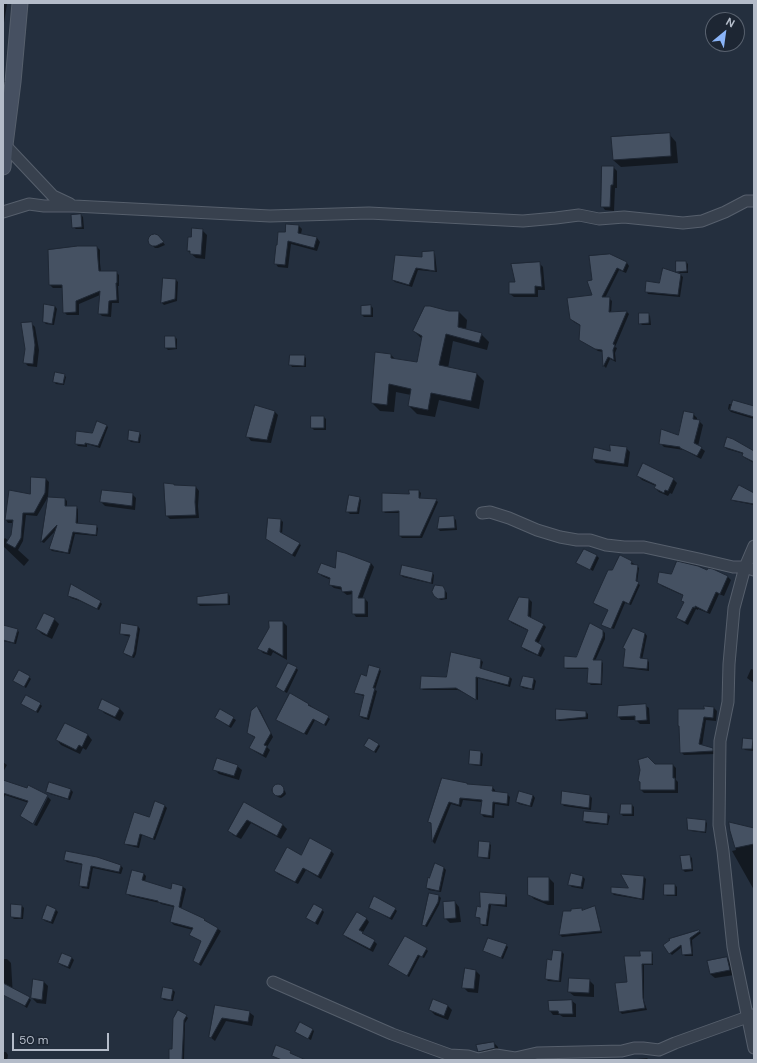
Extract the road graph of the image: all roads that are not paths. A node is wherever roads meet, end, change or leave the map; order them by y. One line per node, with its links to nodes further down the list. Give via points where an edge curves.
1 (20, 3): 2 (street)
2 (8, 82): 3 (street)
3 (5, 145): 4 (street); 6 (street, via 53,196)
4 (3, 167)
5 (754, 201): 6 (street, via 746,201 702,221 683,223 624,217 599,219 579,215 523,221 369,213 270,216)
6 (74, 206): 7 (street, via 29,204)
7 (3, 212)
8 (482, 513): 10 (street, via 490,512 560,537 644,548)
9 (754, 546): 10 (street)
10 (749, 568): 12 (street, via 734,608 728,702 720,741 719,825 733,947)
11 (272, 982): 12 (street, via 450,1056 478,1059 496,1055 515,1058 537,1053 622,1051 634,1048 659,1050)
12 (751, 1017): 13 (street)
13 (754, 1048)

